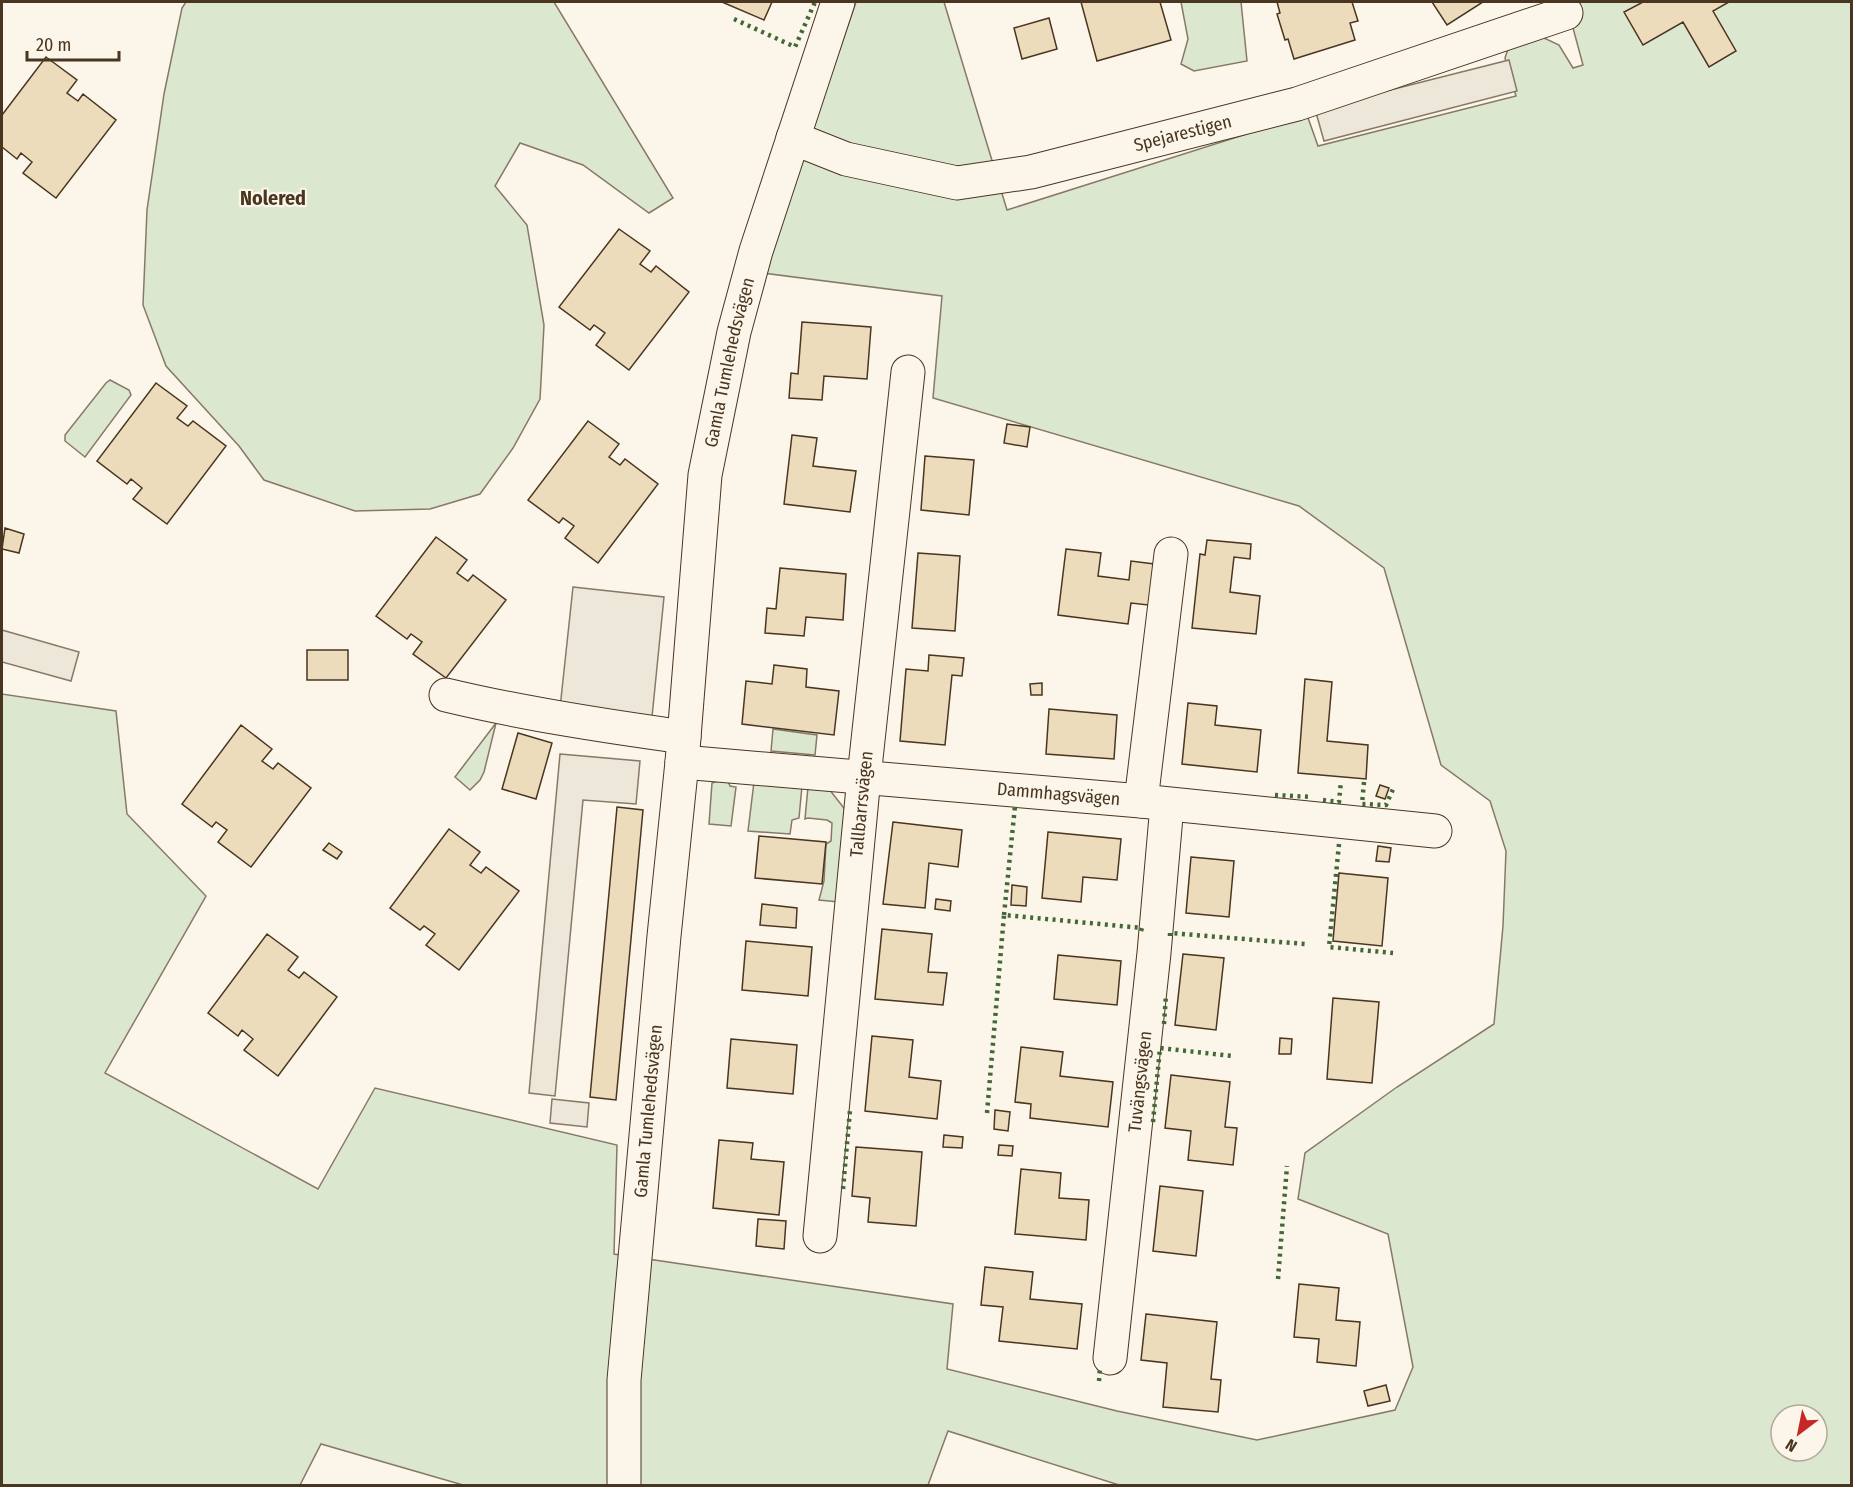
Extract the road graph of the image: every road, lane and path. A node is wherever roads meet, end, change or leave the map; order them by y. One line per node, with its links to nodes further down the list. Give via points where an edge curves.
1 (838, 2): 3 (street, Gamla Tumlehedsvägen)
2 (1566, 13): 3 (street, Spejarestigen, via 1297,104 1031,172 957,183 846,159)
3 (793, 138): 7 (street, Gamla Tumlehedsvägen, via 756,250 705,475)
4 (908, 372): 8 (street, Tallbarrsvägen)
5 (1171, 554): 9 (street, Tuvängsvägen)
6 (446, 695): 7 (street, via 596,725)
7 (683, 750): 8 (street, Dammhagsvägen); 13 (street, Gamla Tumlehedsvägen, via 624,1380)
8 (864, 777): 9 (street, Dammhagsvägen); 11 (street, Tallbarrsvägen)
9 (1154, 803): 10 (street, Dammhagsvägen); 12 (street, Tuvängsvägen, via 1154,953)
10 (1435, 831)
11 (820, 1236)
12 (1110, 1358)
13 (624, 1485)

